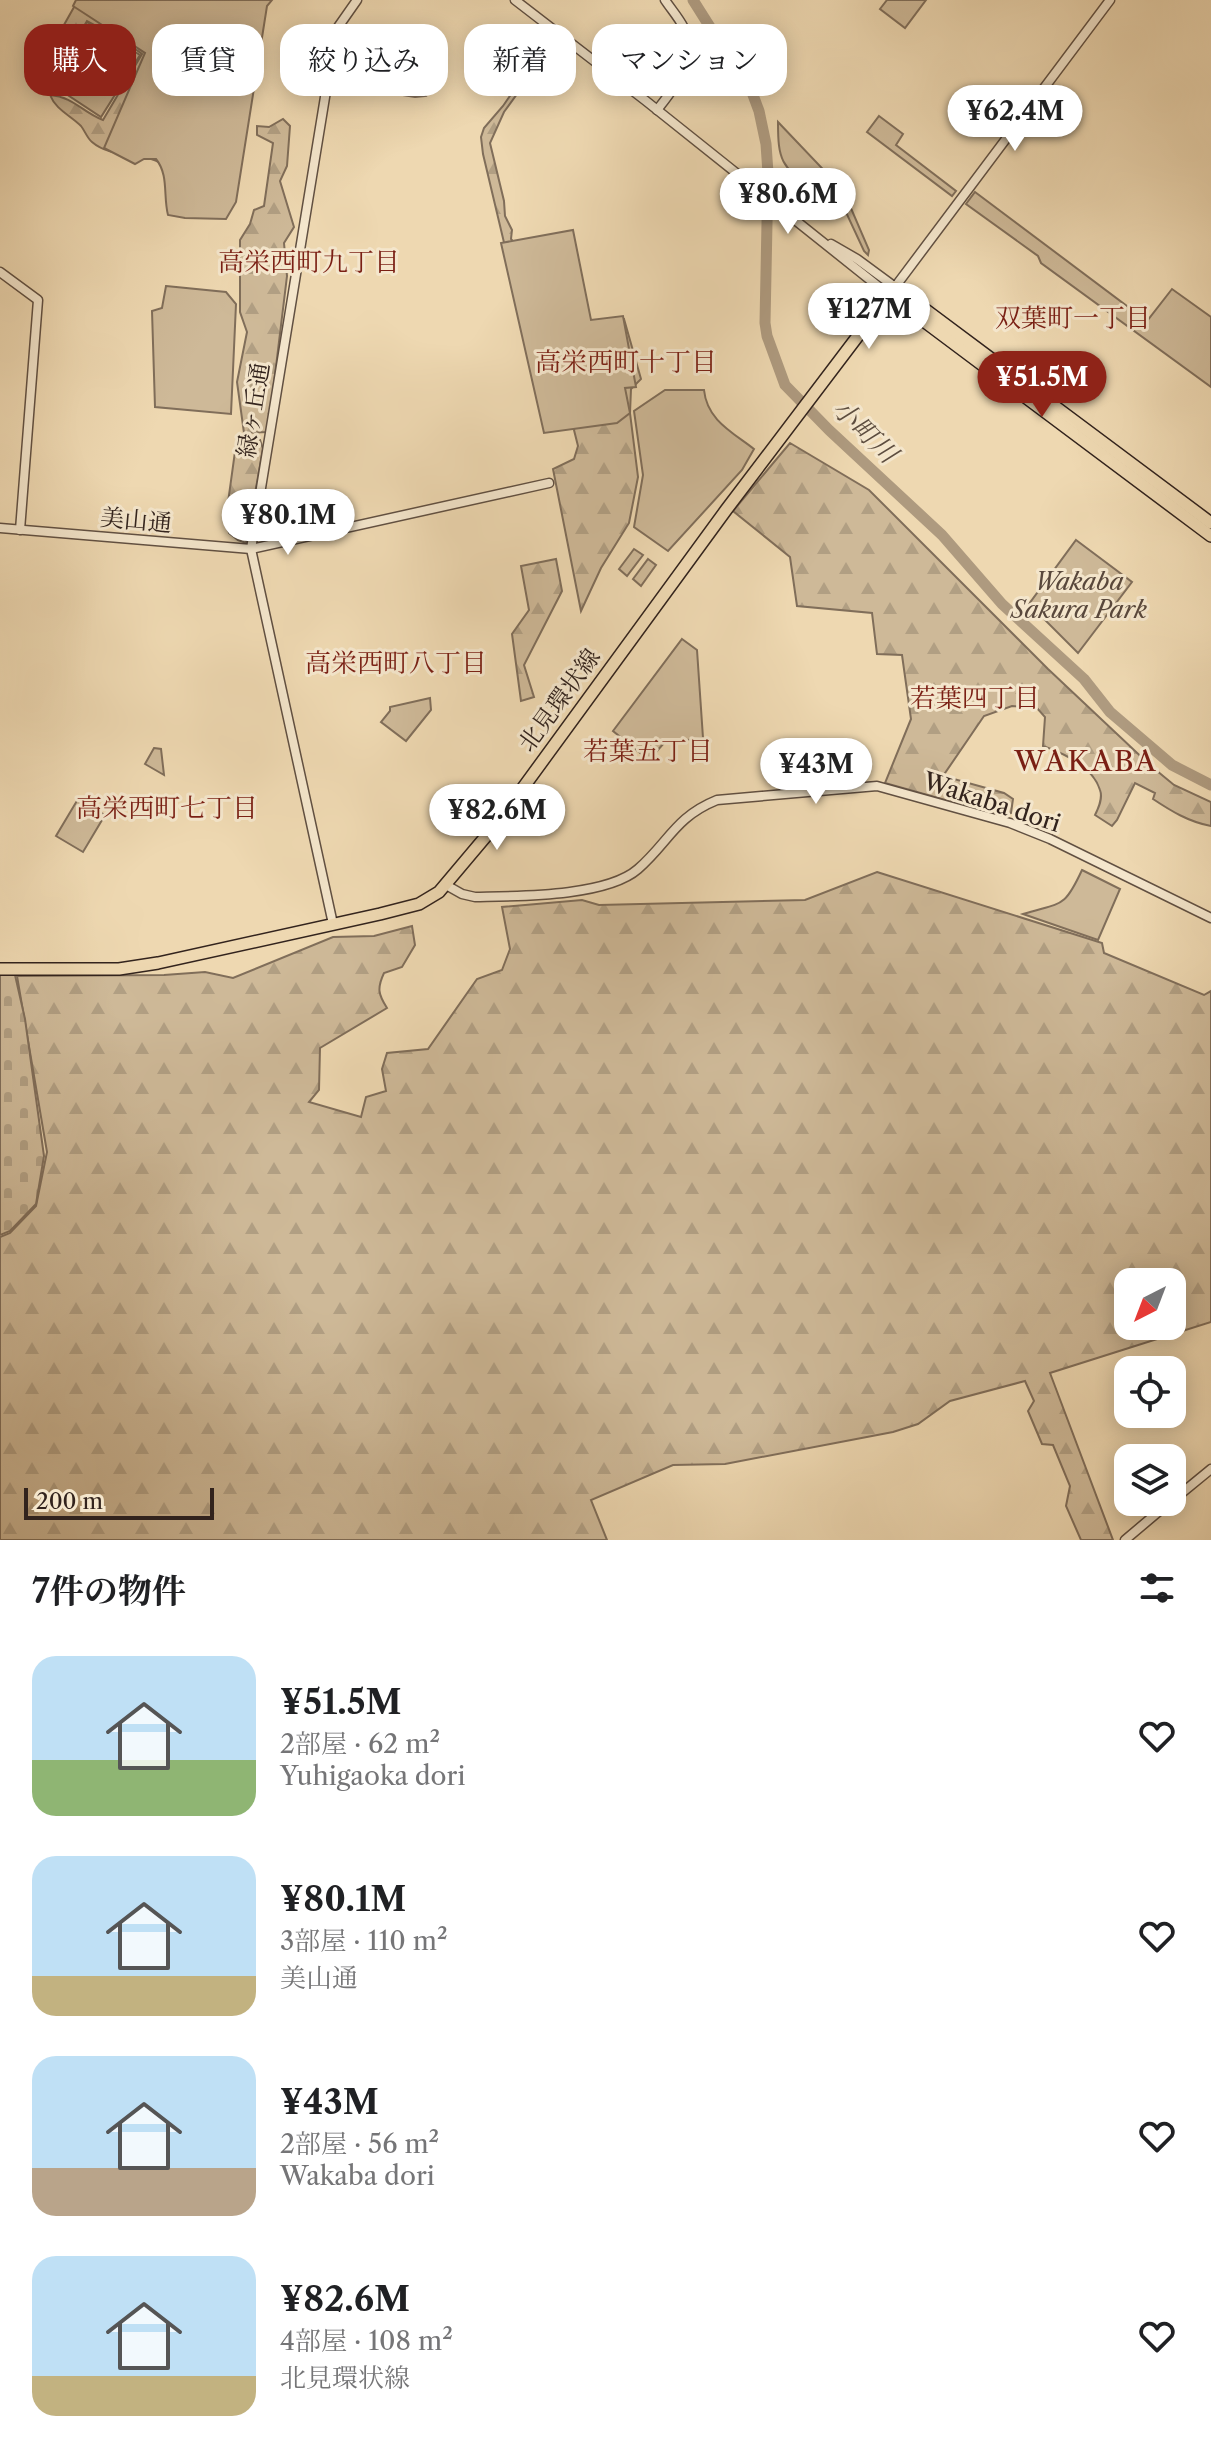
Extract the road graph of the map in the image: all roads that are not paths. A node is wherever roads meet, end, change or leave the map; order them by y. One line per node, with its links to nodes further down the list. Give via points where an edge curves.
1 (357, 0): 13 (street, 緑ヶ丘通, via 336,30)
2 (515, 0): 5 (street)
3 (665, 0): 5 (street, via 684,28 687,63)
4 (1110, 0): 7 (street)
5 (657, 110): 7 (street)
6 (0, 272): 11 (street, via 38,300)
7 (892, 291): 9 (main road); 12 (main road); 14 (main road, 北見環状線)
8 (549, 483): 13 (street, 美山通)
9 (1211, 523)
10 (0, 528): 11 (street, 美山通)
11 (20, 530): 13 (street, 美山通)
12 (1211, 536)
13 (251, 549): 16 (street, 緑ヶ丘通)
14 (446, 885): 15 (street, Wakaba dori, via 475,897 603,888 635,872 677,824 717,800 877,786 1023,829); 16 (main road, 北見環状線, via 419,904)
15 (1211, 918)
16 (333, 924): 17 (main road, 北見環状線, via 119,969)
17 (0, 969)
18 (1211, 1469): 19 (street)
19 (1186, 1489)
20 (1153, 1516): 21 (street)
21 (1125, 1540)

